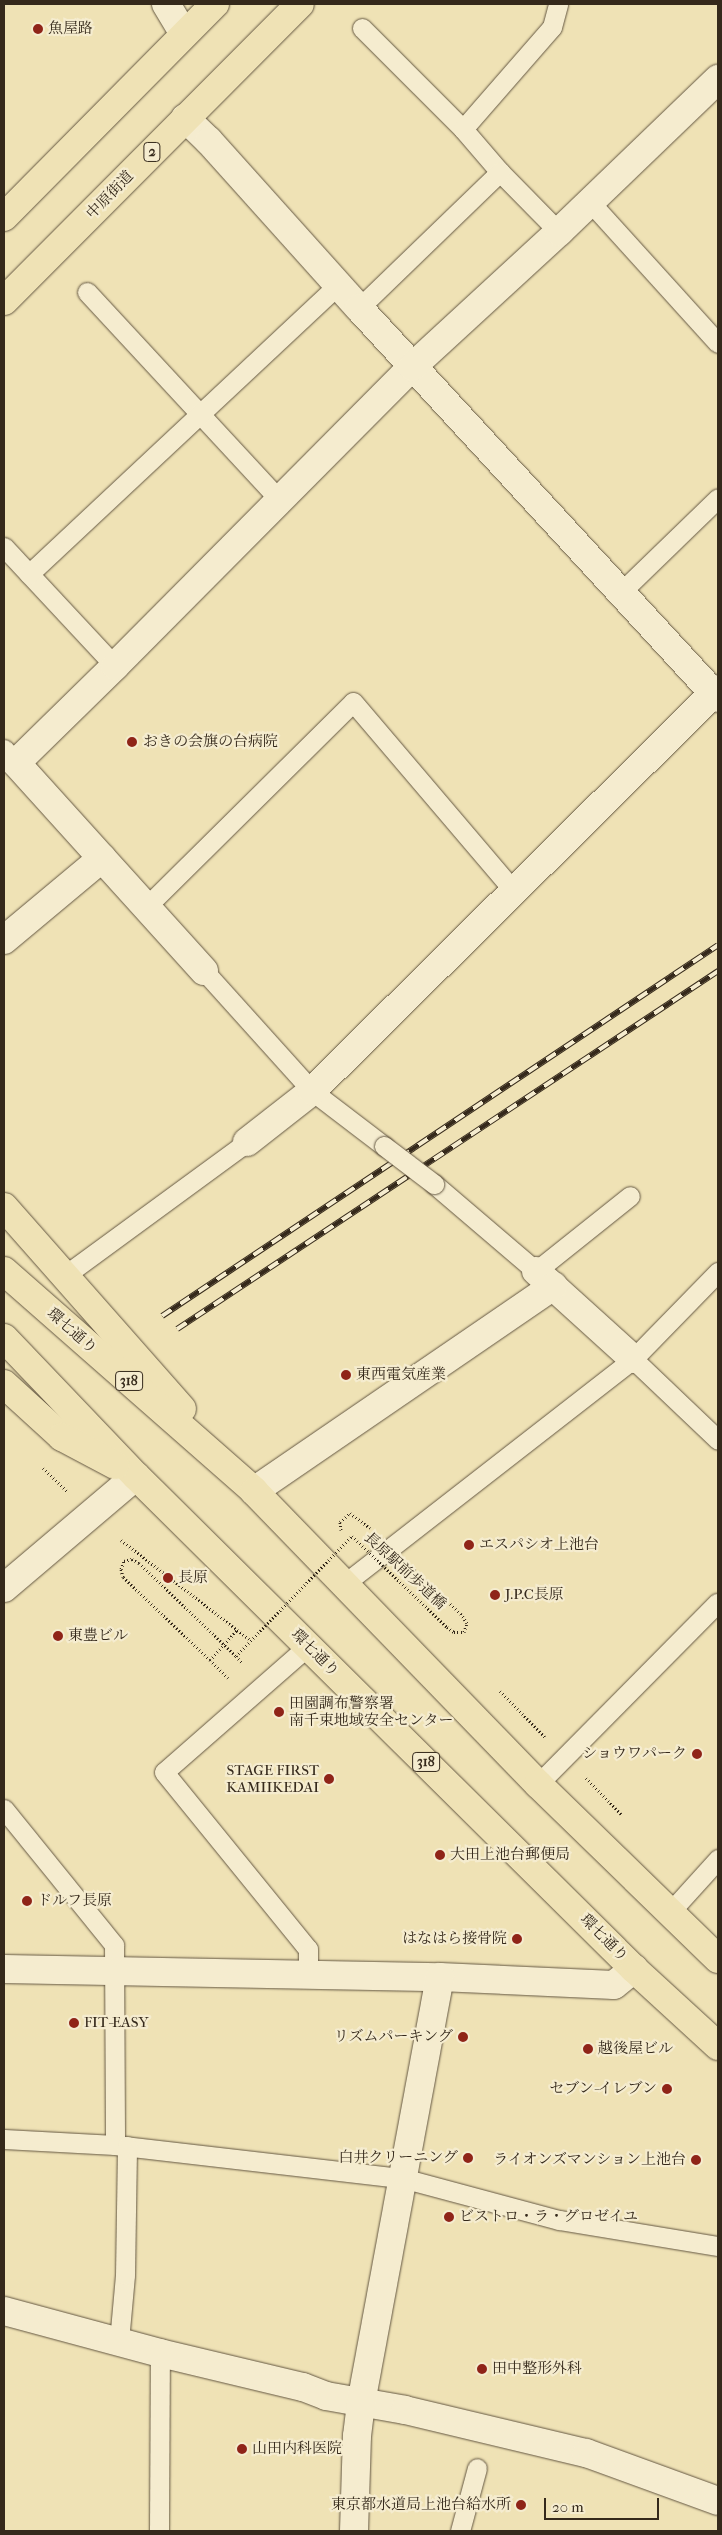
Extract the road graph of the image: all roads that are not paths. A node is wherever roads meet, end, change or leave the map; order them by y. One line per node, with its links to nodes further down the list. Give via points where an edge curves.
1 (166, 4): 6 (street)
2 (214, 4): 6 (main road)
3 (300, 4): 8 (main road, 中原街道 / 2)
4 (558, 4): 9 (lane, via 552,27)
5 (362, 28): 9 (lane)
6 (184, 34): 12 (main road)
7 (718, 79): 11 (street)
8 (185, 118): 14 (street); 16 (main road, 中原街道 / 2)
9 (462, 129): 10 (lane)
10 (500, 172): 13 (lane); 17 (lane)
11 (590, 202): 13 (street); 18 (lane)
12 (4, 217)
13 (559, 232): 19 (street)
14 (338, 285): 17 (street); 20 (lane)
15 (87, 292): 20 (lane)
16 (4, 301)
17 (359, 308): 19 (street)
18 (718, 343)
19 (412, 367): 22 (street); 25 (street)
20 (201, 413): 22 (lane); 24 (lane)
21 (718, 498): 25 (lane)
22 (279, 499): 26 (street)
23 (4, 547): 24 (lane)
24 (29, 574): 26 (lane)
25 (620, 593): 27 (street)
26 (115, 666): 28 (street)
27 (717, 693): 30 (street)
28 (10, 756): 29 (street)
29 (102, 858): 31 (street); 32 (street)
30 (514, 892): 31 (lane, via 353,702); 34 (street)
31 (146, 907): 33 (street)
32 (4, 940)
33 (204, 971): 34 (lane)
34 (312, 1091): 35 (street); 41 (lane, bridge, via 434,1184)
35 (247, 1142): 40 (lane)
36 (630, 1196): 41 (lane)
37 (4, 1207): 40 (main road)
38 (4, 1270): 47 (main road, 環七通り / 318)
39 (718, 1272): 43 (lane)
40 (64, 1276): 47 (main road)
41 (544, 1278): 43 (street); 47 (street)
42 (4, 1338): 46 (main road, 環七通り / 318)
43 (633, 1359): 45 (lane); 48 (lane)
44 (4, 1384): 46 (main road, via 62,1437)
45 (718, 1440)
46 (136, 1476): 49 (street); 51 (main road, 環七通り / 318)
47 (254, 1491): 48 (main road, 環七通り / 318)
48 (344, 1584): 52 (main road, 環七通り / 318)
49 (4, 1588)
50 (717, 1603): 52 (lane)
51 (308, 1646): 57 (main road, 環七通り / 318); 60 (lane, via 164,1772 308,1949)
52 (538, 1784): 55 (main road, 環七通り / 318)
53 (4, 1809): 59 (lane, via 114,1945)
54 (718, 1859): 55 (lane)
55 (670, 1912): 56 (main road, 環七通り / 318)
56 (718, 1959)
57 (634, 1968): 61 (street, via 614,1984); 62 (main road, 環七通り / 318)
58 (4, 1969): 59 (street)
59 (115, 1969): 60 (street); 64 (lane)
60 (308, 1974): 61 (street)
61 (440, 1977): 65 (street)
62 (718, 2046)
63 (4, 2139): 64 (lane)
64 (121, 2146): 65 (lane); 68 (lane, via 125,2275)
65 (402, 2178): 66 (lane, via 558,2220); 70 (street)
66 (718, 2246)
67 (4, 2311): 68 (street)
68 (119, 2341): 69 (street)
69 (160, 2353): 70 (street); 73 (lane)
70 (361, 2403): 72 (street, via 586,2453); 74 (street, via 356,2436)
71 (477, 2468): 75 (lane)
72 (718, 2501)
73 (159, 2531)
74 (354, 2531)
75 (460, 2531)

